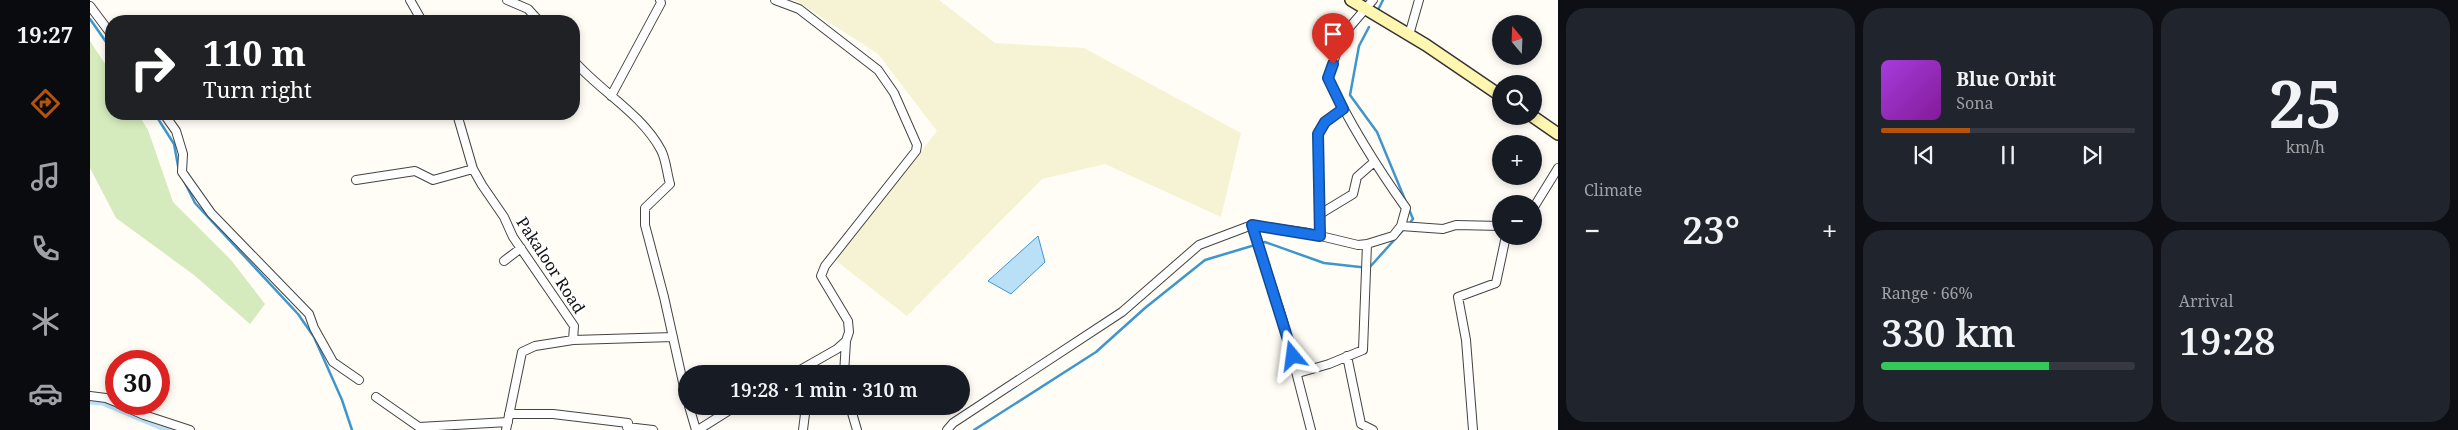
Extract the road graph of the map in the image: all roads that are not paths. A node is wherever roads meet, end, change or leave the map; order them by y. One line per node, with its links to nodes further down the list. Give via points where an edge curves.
1 (410, 0): 10 (street)
2 (508, 0): 11 (street)
3 (660, 0): 16 (street)
4 (775, 0): 38 (street, via 799,9 878,70 894,93 917,145 916,152 825,266 821,276 848,321)
5 (1351, 0): 9 (main road)
6 (1374, 0): 9 (street)
7 (1419, 0): 13 (street)
8 (90, 6): 12 (street)
9 (1365, 10): 13 (main road); 17 (street, via 1342,36 1328,78)
10 (419, 15)
11 (534, 15)
12 (105, 26)
13 (1409, 35): 15 (main road)
14 (580, 68): 16 (street)
15 (1492, 90)
16 (611, 96): 36 (street, via 633,114 662,151 670,184 645,208 645,225)
17 (1343, 109): 22 (street); 27 (street, via 1325,122 1318,134)
18 (168, 120): 44 (street, via 176,131 183,154 182,172 210,213 309,314 333,362)
19 (459, 120): 23 (street, Pakaloor Road)
20 (1542, 123): 21 (main road)
21 (1558, 134)
22 (1374, 162): 27 (street, via 1357,177 1352,194); 29 (street, via 1406,208)
23 (473, 168): 25 (street, via 434,180 415,171); 34 (street, Pakaloor Road)
24 (1558, 168): 26 (street)
25 (356, 180)
26 (1541, 195)
27 (1320, 214): 31 (street)
28 (1252, 225): 31 (street); 43 (street); 59 (street, via 1199,245 1122,312 998,392 953,423)
29 (1401, 226): 30 (street, via 1443,229 1456,225); 32 (street, via 1393,236)
30 (1492, 226)
31 (1320, 236): 32 (street)
32 (1367, 244): 39 (street, via 1363,350)
33 (1504, 245): 62 (street, via 1496,284 1458,297 1466,340)
34 (521, 248): 35 (street); 37 (street, Pakaloor Road, via 574,326)
35 (504, 261)
36 (673, 337): 37 (street); 40 (street)
37 (574, 340): 53 (street, Pakaloor Road, via 535,346 522,352)
38 (846, 340): 41 (street); 42 (street)
39 (1348, 356): 43 (street); 61 (street, via 1361,424)
40 (679, 365)
41 (814, 365)
42 (845, 365)
43 (1298, 373): 60 (street)
44 (359, 380)
45 (90, 396): 47 (street)
46 (376, 397): 53 (street, via 419,428)
47 (105, 398)
48 (144, 415): 54 (street)
49 (692, 415): 56 (street)
50 (721, 415): 56 (street)
51 (805, 415): 57 (street)
52 (853, 415): 58 (street)
53 (508, 422): 55 (street, via 553,414 628,423 626,427)
54 (190, 430)
55 (653, 430)
56 (697, 430)
57 (803, 430)
58 (857, 430)
59 (948, 430)
60 (1311, 430)
61 (1373, 430)
62 (1473, 430)

